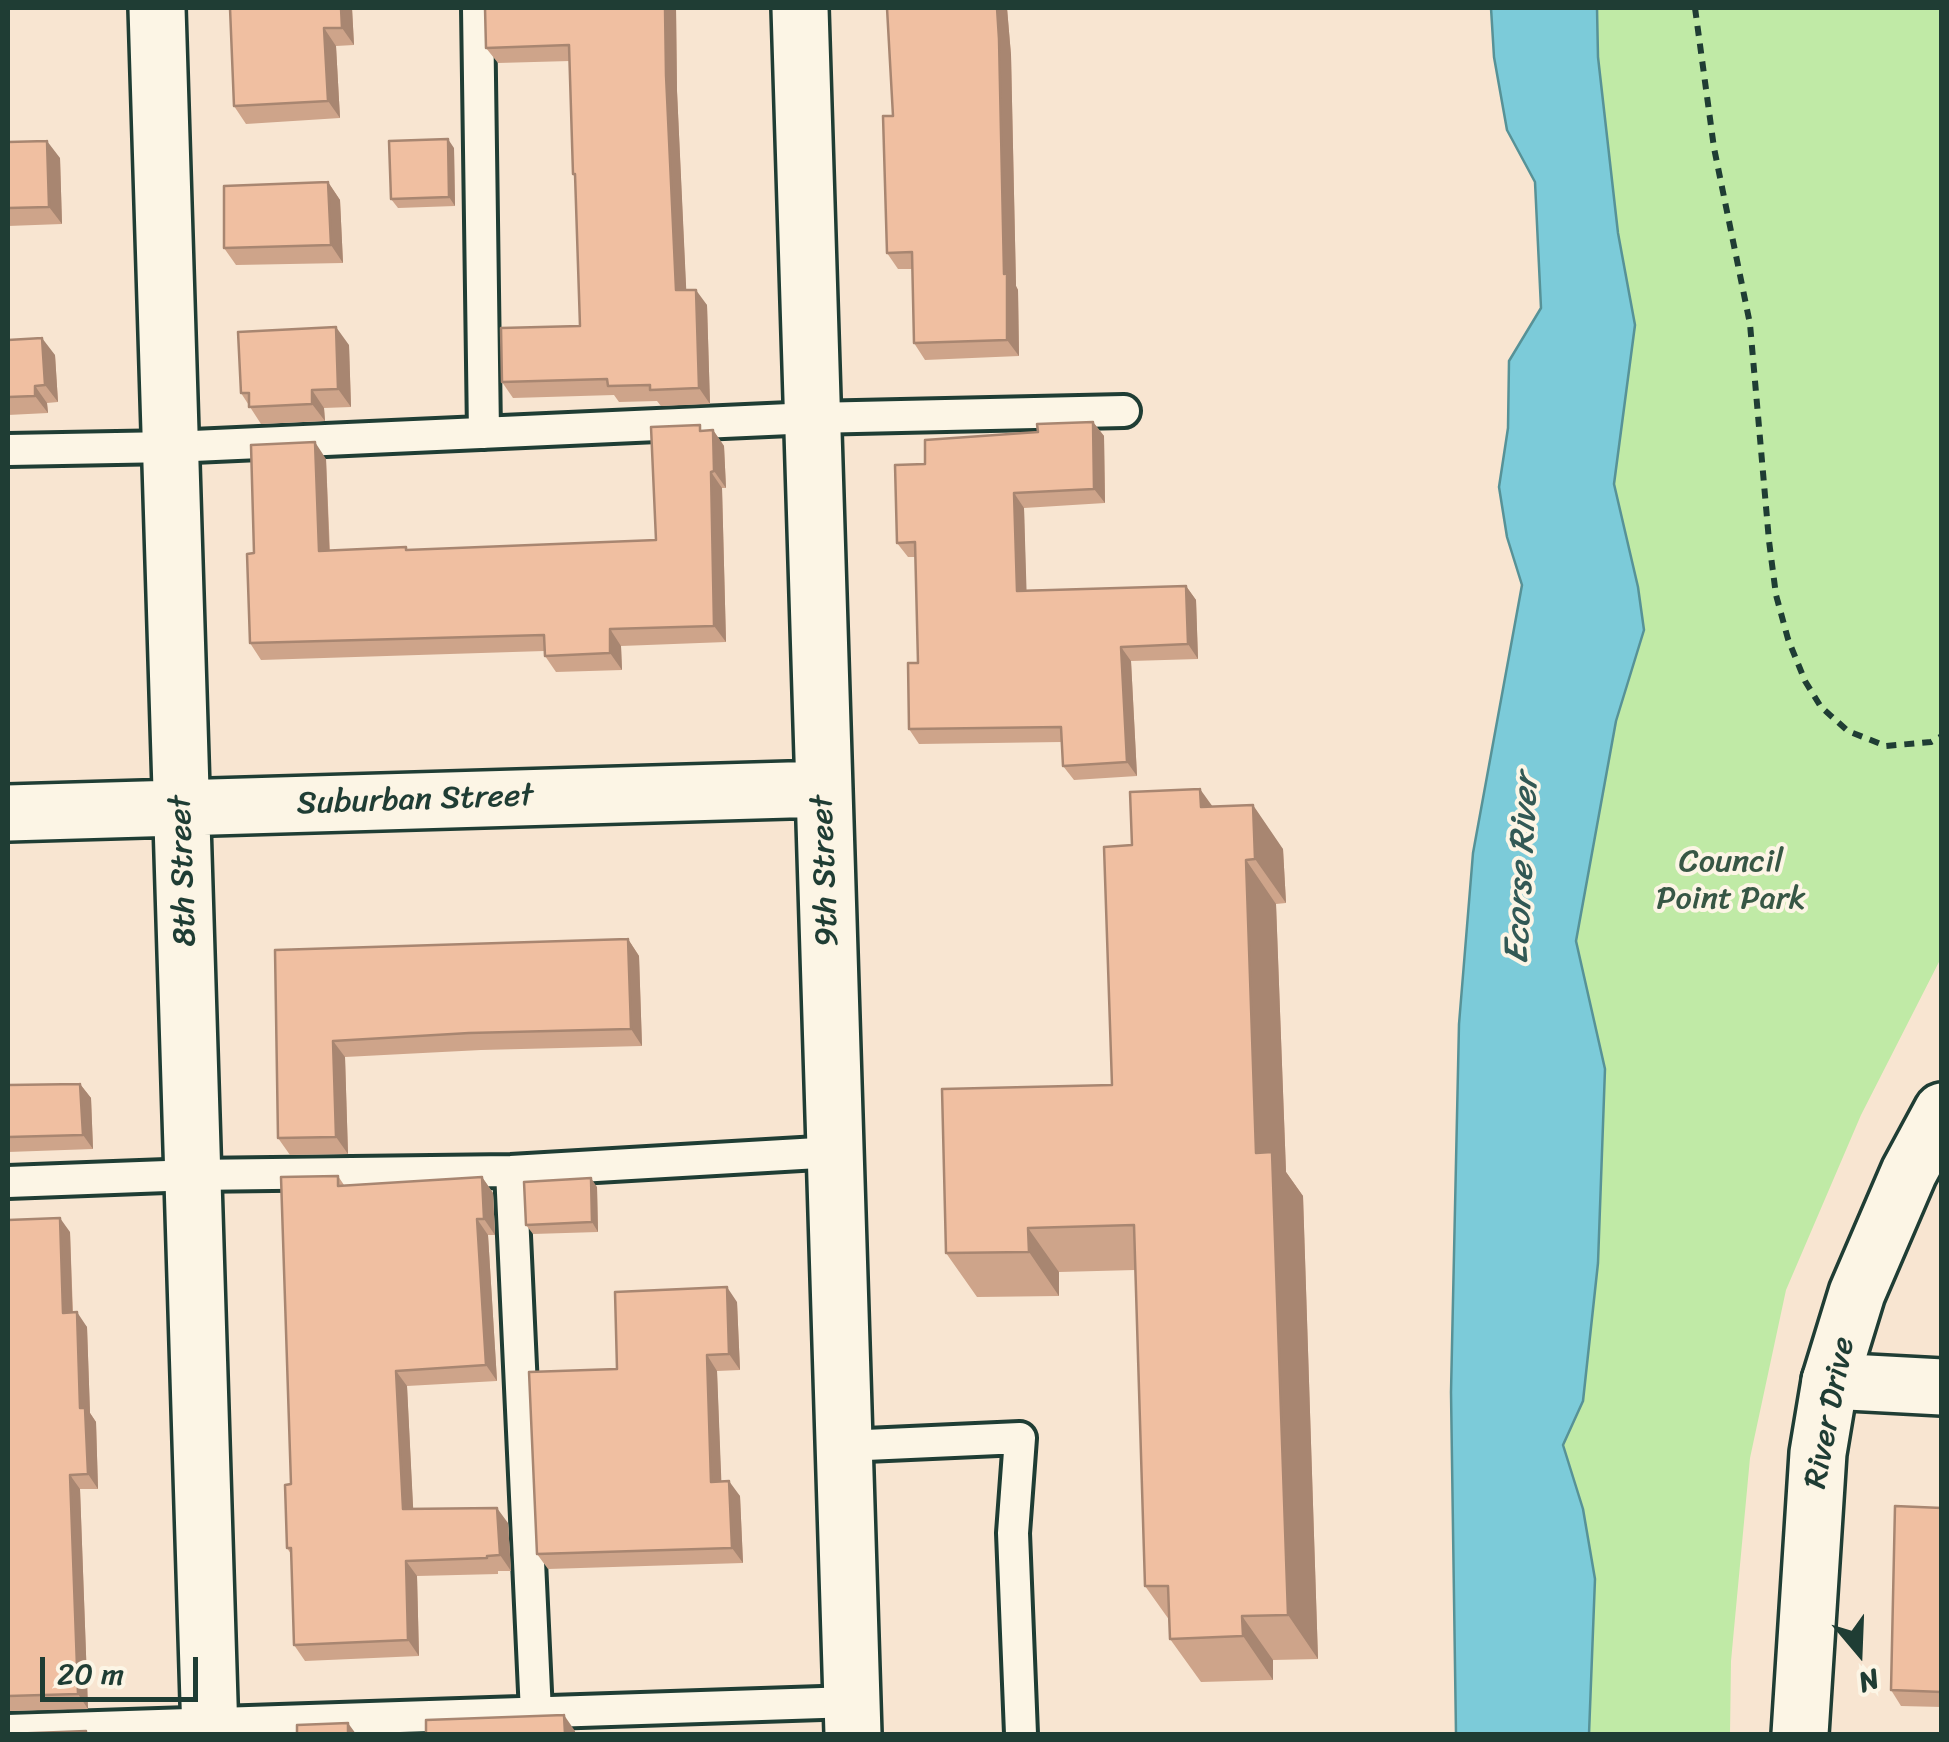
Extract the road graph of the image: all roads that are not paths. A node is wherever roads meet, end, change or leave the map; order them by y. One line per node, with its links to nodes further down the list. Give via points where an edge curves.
1 (156, 8): 7 (street, 8th Street)
2 (478, 8): 6 (lane)
3 (800, 8): 5 (street, 9th Street)
4 (1124, 411): 5 (lane)
5 (812, 418): 6 (lane); 9 (street, 9th Street)
6 (484, 433): 7 (lane)
7 (171, 447): 8 (lane); 10 (street, 8th Street)
8 (8, 450)
9 (823, 789): 10 (street, Suburban Street); 13 (street, 9th Street)
10 (182, 808): 11 (street, Suburban Street); 15 (street, 8th Street)
11 (8, 813)
12 (1942, 1111): 17 (street, River Drive, via 1857,1293)
13 (835, 1152): 14 (lane); 19 (street, 9th Street)
14 (512, 1171): 15 (lane); 20 (lane)
15 (193, 1175): 16 (lane); 23 (street, 8th Street)
16 (8, 1182)
17 (1830, 1381): 18 (street); 25 (street, River Drive, via 1818,1453)
18 (1942, 1387)
19 (844, 1446): 21 (street, 9th Street); 24 (lane, via 1020,1438 1012,1533)
20 (536, 1714): 21 (lane); 23 (lane)
21 (852, 1718)
22 (8, 1730): 23 (lane)
23 (210, 1730)
24 (1021, 1734)
25 (1800, 1734)

